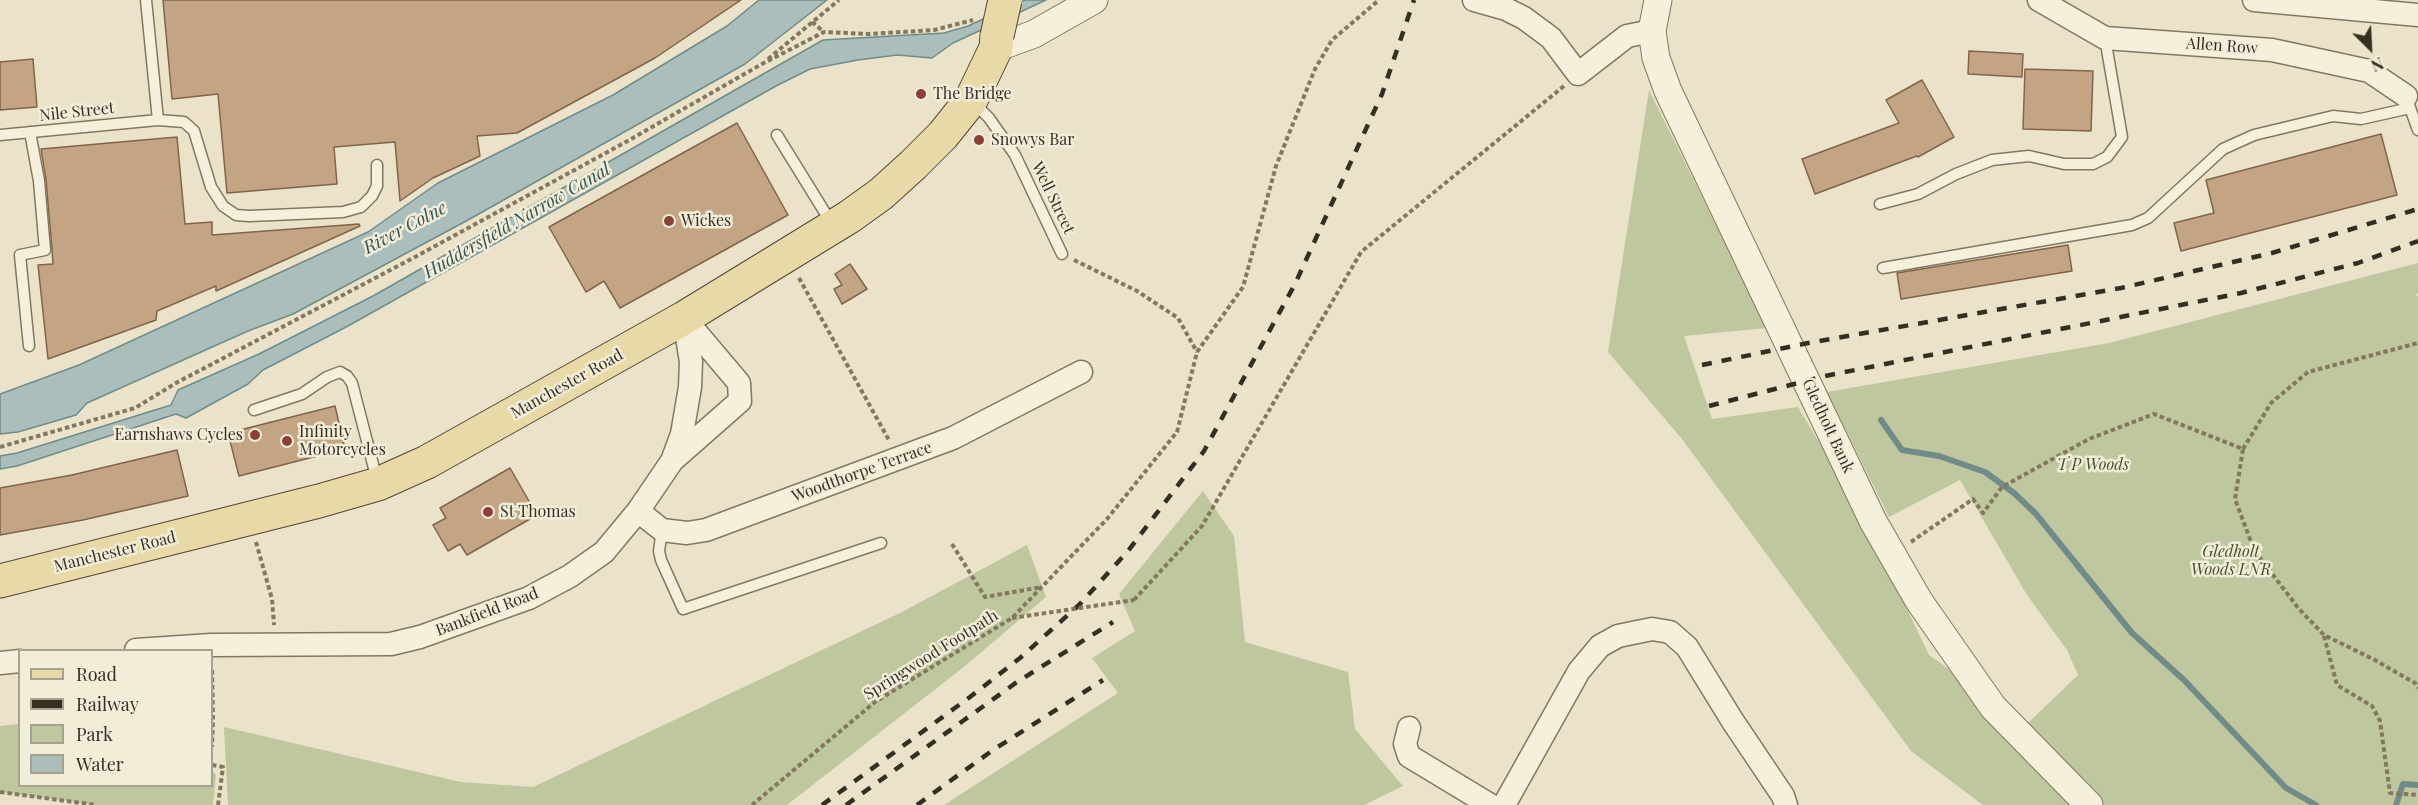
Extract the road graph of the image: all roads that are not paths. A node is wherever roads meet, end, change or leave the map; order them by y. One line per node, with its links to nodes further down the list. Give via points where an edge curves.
1 (146, 0): 14 (lane)
2 (1005, 0): 11 (main road, Manchester Road, bridge)
3 (1094, 0): 11 (street, via 1034,34)
4 (1474, 0): 9 (street, via 1524,18 1551,38 1578,74 1628,36)
5 (1658, 0): 9 (street, Gledholt Bank)
6 (2039, 0): 10 (street, Allen Row)
7 (2254, 0): 8 (street)
8 (2418, 15)
9 (1652, 31): 41 (street, Gledholt Bank, via 1656,58 1668,91 1892,555 1993,707)
10 (2105, 38): 13 (street, Allen Row, via 2272,50 2369,71); 20 (lane, via 2122,137 2107,158 2093,164 2064,164 2029,156 1992,160 1918,194)
11 (997, 42): 12 (main road, Manchester Road)
12 (971, 100): 21 (main road, Manchester Road, via 913,165 881,194); 22 (lane, Well Street, via 1015,155)
13 (2408, 102): 15 (lane); 23 (lane, via 2361,119 2333,116 2254,135 2223,149 2148,218 2132,225)
14 (158, 120): 16 (lane, Nile Street); 19 (lane, Nile Street, via 184,122 194,131 211,187 223,206 236,215 343,212 361,207 377,186)
15 (2418, 130)
16 (30, 132): 17 (lane, Nile Street); 25 (lane, via 45,250 20,255)
17 (0, 135)
18 (777, 135): 21 (lane)
19 (377, 165)
20 (1880, 204)
21 (833, 227): 24 (main road, Manchester Road)
22 (1062, 254)
23 (1883, 268)
24 (684, 318): 28 (street, Bankfield Road, via 691,362 690,387 682,434); 28 (street, via 739,383 740,400); 29 (main road, Manchester Road, via 427,462)
25 (29, 346)
26 (1081, 372): 31 (street, Woodthorpe Terrace, via 969,431 900,459 706,530 687,534)
27 (254, 410): 29 (lane, via 302,394 340,372 347,376)
28 (672, 461): 30 (street, Bankfield Road)
29 (378, 484): 33 (main road, Manchester Road)
30 (638, 511): 31 (street); 34 (street, Bankfield Road, via 604,552 570,576 529,598 420,638 391,644)
31 (662, 530): 32 (lane, via 661,561 683,609)
32 (881, 543)
33 (0, 581)
34 (161, 649)
35 (18, 661): 36 (street)
36 (0, 663)
37 (1409, 728): 38 (street, via 1405,744 1409,756)
38 (1491, 805)
39 (1504, 805): 40 (street, via 1579,671 1600,646 1618,636 1652,629 1670,633 1687,647)
40 (1786, 805)
41 (2089, 805)

